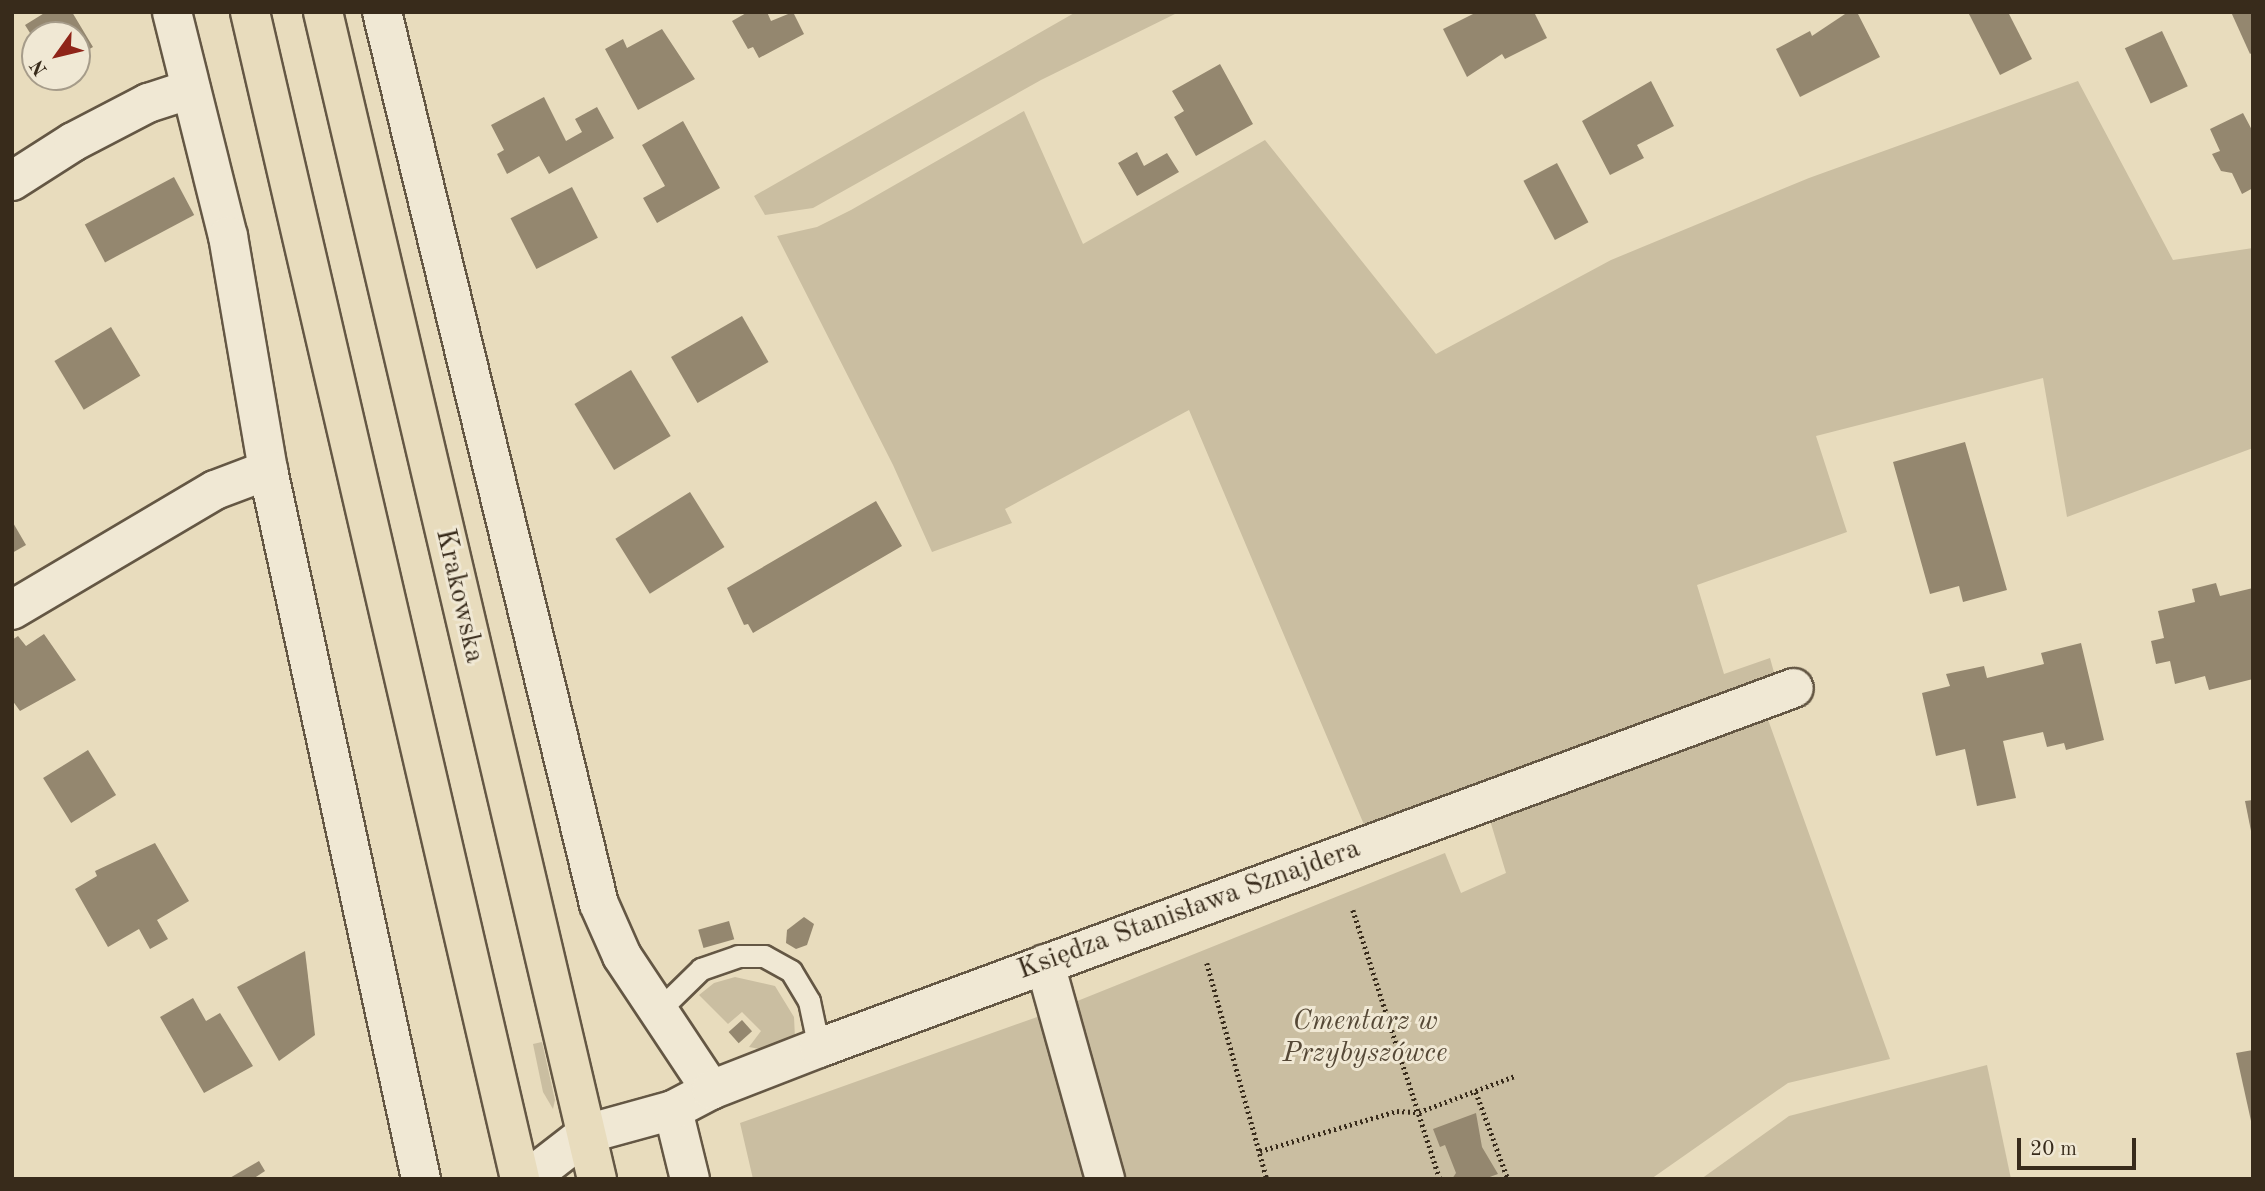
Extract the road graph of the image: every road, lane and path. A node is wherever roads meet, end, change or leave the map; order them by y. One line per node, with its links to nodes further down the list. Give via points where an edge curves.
1 (172, 12): 5 (street)
2 (250, 12): 23 (main road)
3 (323, 12): 20 (main road, Krakowska)
4 (382, 12): 13 (street, via 599,904 622,956)
5 (191, 89): 6 (street, via 148,103); 7 (street, via 228,236)
6 (12, 181)
7 (268, 470): 8 (street, via 215,490); 22 (street)
8 (12, 610)
9 (1794, 688): 12 (street, Księdza Stanisława Sznajdera)
10 (1353, 910): 19 (path)
11 (1206, 963): 21 (path)
12 (1045, 964): 14 (street, Księdza Stanisława Sznajdera); 27 (street)
13 (659, 1010): 14 (lane, via 701,969 738,956 764,956 791,971 809,1001); 16 (street)
14 (819, 1048): 16 (street, Księdza Stanisława Sznajdera)
15 (1515, 1076): 17 (path)
16 (711, 1090): 18 (street, Księdza Stanisława Sznajdera)
17 (1476, 1093): 19 (path); 30 (path)
18 (673, 1110): 20 (street, Księdza Stanisława Sznajdera); 26 (street)
19 (1419, 1112): 21 (path, via 1397,1111); 29 (path)
20 (586, 1134): 24 (street); 25 (main road, Krakowska)
21 (1260, 1151): 28 (path)
22 (422, 1179)
23 (520, 1179)
24 (528, 1179)
25 (597, 1179)
26 (690, 1179)
27 (1105, 1179)
28 (1267, 1179)
29 (1440, 1179)
30 (1508, 1179)

